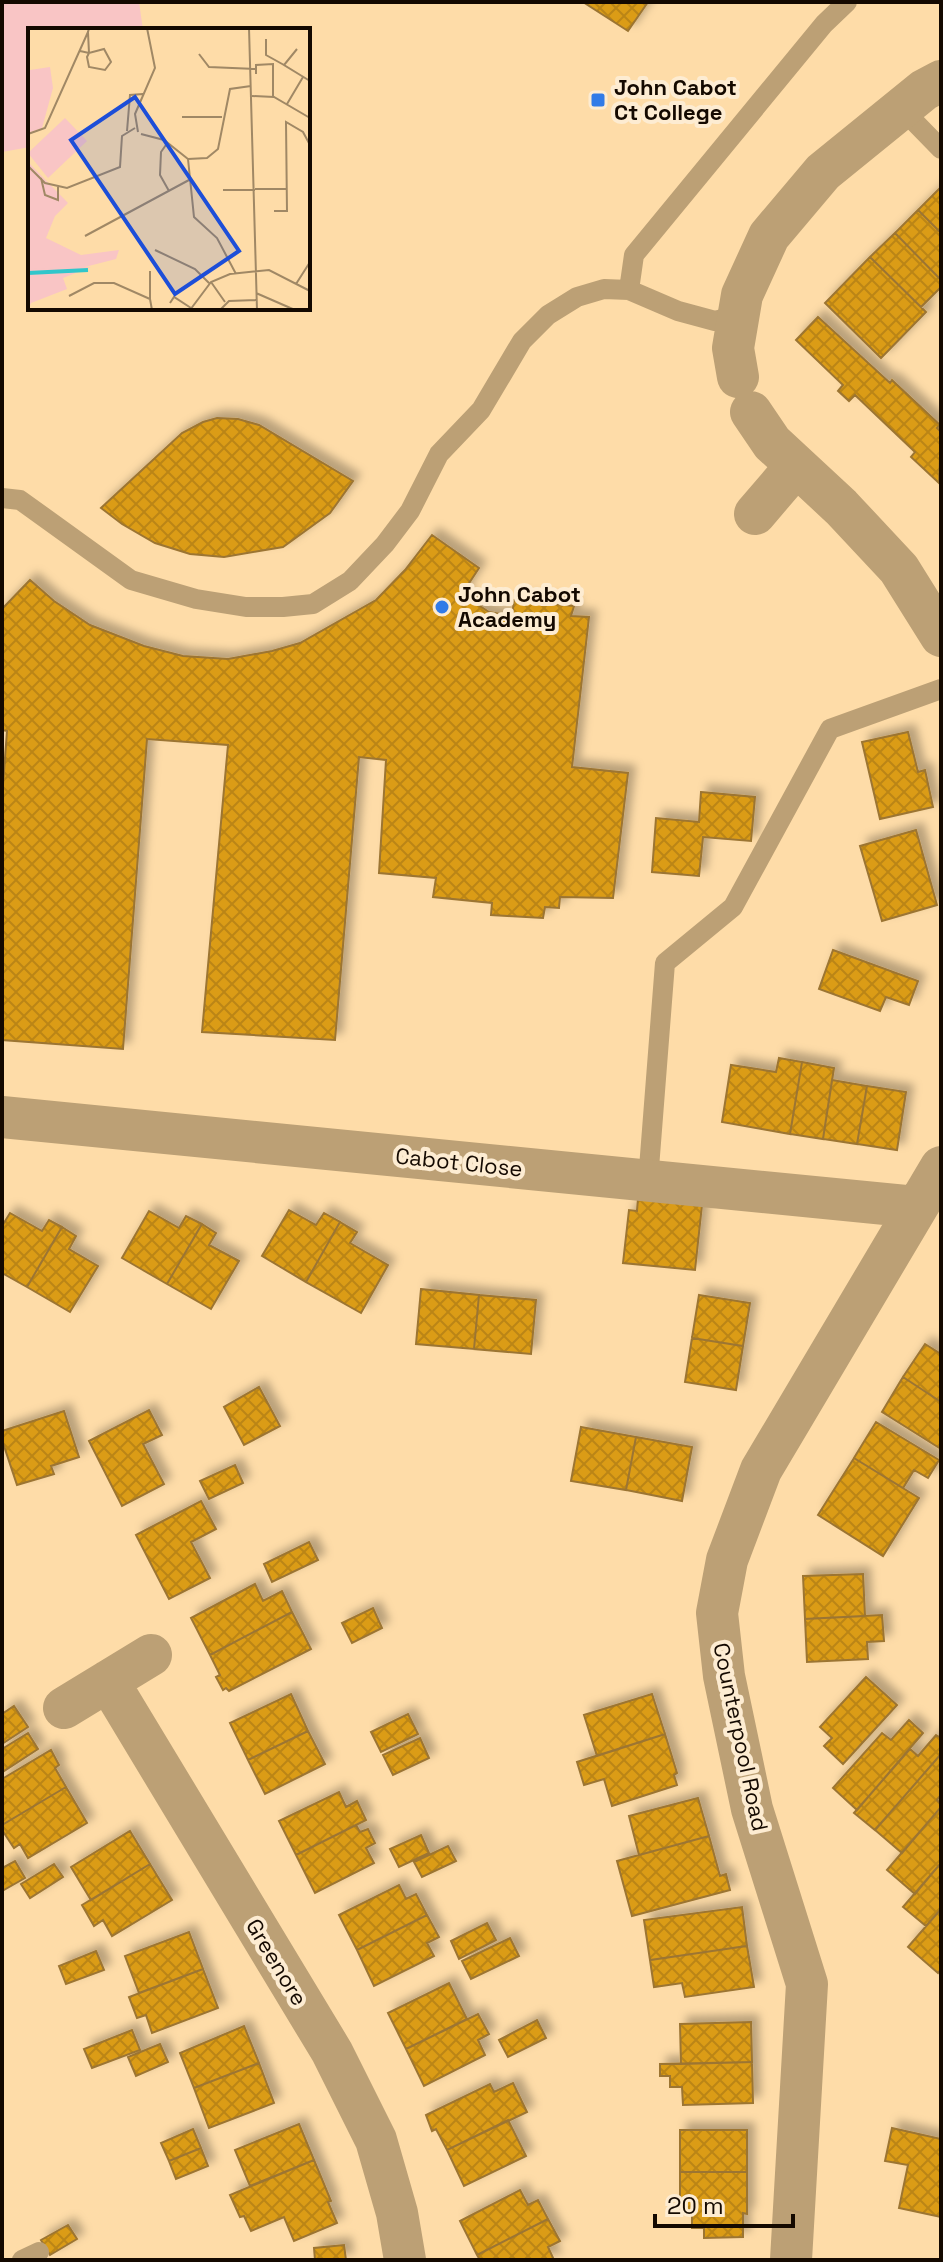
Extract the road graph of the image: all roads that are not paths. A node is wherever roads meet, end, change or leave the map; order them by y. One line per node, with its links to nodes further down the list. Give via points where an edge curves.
1 (847, 2): 5 (lane, via 634,255)
2 (941, 81): 3 (street)
3 (901, 108): 4 (lane); 6 (street, via 823,172 769,236)
4 (941, 149)
5 (629, 290): 6 (lane, via 715,321); 8 (lane, via 604,289 577,297 548,315 522,341 481,410 439,454 410,511 385,544 350,581 313,604 246,607 131,580 20,500)
6 (738, 315): 7 (street, via 733,348 744,394 772,443)
7 (796, 466): 9 (street); 10 (street, via 899,569)
8 (2, 498)
9 (755, 514)
10 (941, 636)
11 (941, 689): 14 (lane, via 830,729 733,907 665,963)
12 (2, 1117): 14 (street, Cabot Close)
13 (941, 1167): 15 (street, Counterpool Road)
14 (648, 1181): 15 (street, Cabot Close)
15 (916, 1207): 20 (street, Counterpool Road, via 761,1470 727,1560 717,1613 724,1676 752,1809 807,1984)
16 (151, 1655): 17 (street)
17 (108, 1681): 18 (street); 19 (street, Greenore, via 332,2052 376,2140)
18 (64, 1708)
19 (405, 2260)
20 (791, 2260)

